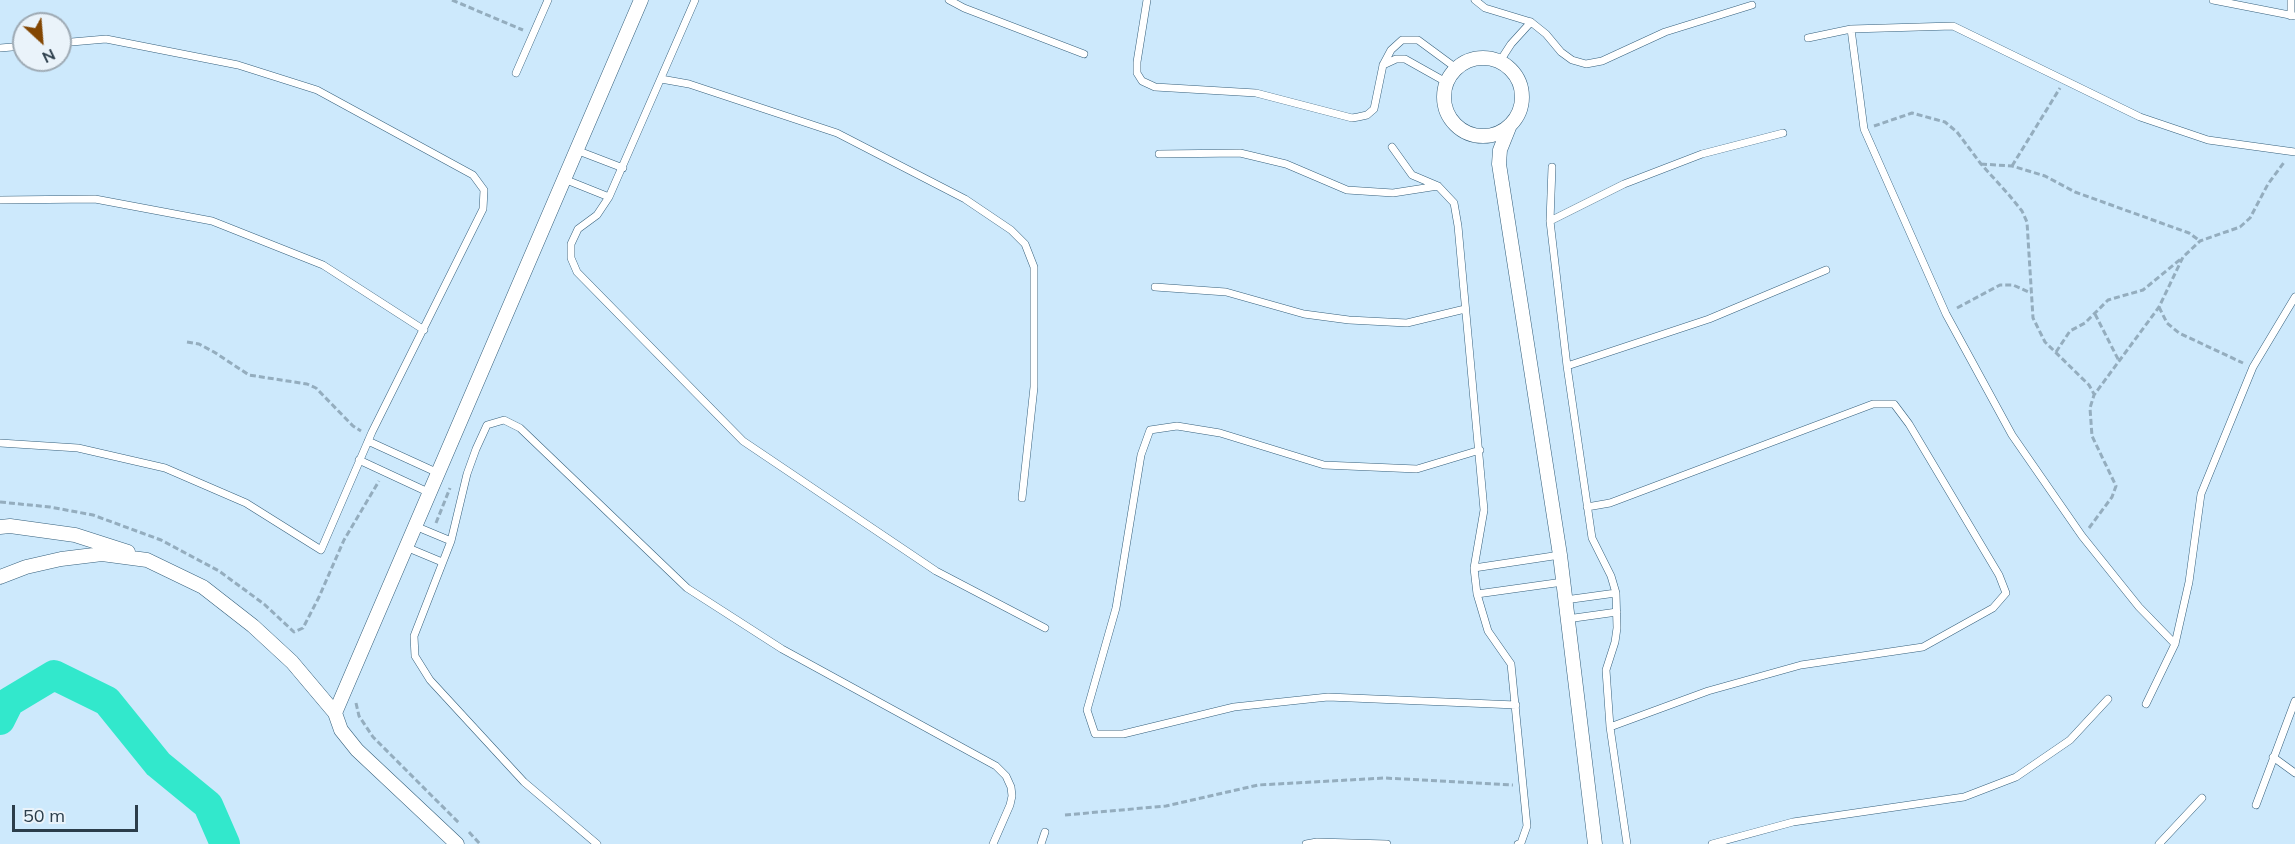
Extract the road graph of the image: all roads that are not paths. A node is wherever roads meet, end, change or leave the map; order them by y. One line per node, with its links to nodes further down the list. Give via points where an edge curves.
1 (548, 0): 19 (lane)
2 (641, 0): 26 (street)
3 (695, 0): 20 (lane)
4 (949, 0): 15 (lane)
5 (1147, 0): 17 (lane, via 1137,73 1148,85 1256,93 1352,118 1374,109)
6 (1475, 0): 11 (lane, via 1485,8)
7 (2213, 0): 10 (lane)
8 (2291, 0): 10 (lane)
9 (1752, 5): 11 (lane, via 1665,32 1602,61 1586,64 1561,52)
10 (2293, 16)
11 (1531, 22): 16 (lane)
12 (1851, 29): 13 (lane); 27 (lane, via 1953,26 2140,117 2208,140); 67 (lane, via 1864,129 1946,314 2012,435 2082,536 2139,607)
13 (1808, 38)
14 (72, 42): 41 (lane, via 106,39 238,65 317,90 473,175 484,190 483,209)
15 (1084, 54)
16 (1500, 61): 18 (street, via 1477,58); 22 (street, via 1515,73 1522,90 1521,109)
17 (1383, 65): 18 (lane, via 1396,44 1410,39 1425,44); 21 (lane, via 1406,59)
18 (1456, 68): 21 (street)
19 (516, 73)
20 (661, 79): 31 (lane); 49 (lane, via 690,84 837,133 965,199 1025,244 1034,267 1034,376)
21 (1446, 82): 24 (street, via 1443,104 1449,117)
22 (1510, 125): 24 (street, via 1492,135); 29 (street)
23 (1783, 133): 36 (lane, via 1702,154 1624,184)
24 (1472, 135): 29 (street, via 1483,142)
25 (1392, 147): 33 (lane, via 1412,175)
26 (576, 150): 31 (lane); 32 (street)
27 (2293, 152)
28 (1159, 154): 33 (lane, via 1240,153 1286,164 1347,190 1393,193)
29 (1499, 164): 55 (street)
30 (1552, 167): 36 (lane)
31 (622, 168): 34 (lane)
32 (564, 179): 34 (lane); 47 (street)
33 (1437, 186): 40 (lane, via 1454,203)
34 (609, 196): 66 (lane, via 597,215 578,229 571,244 577,272 743,441 936,570)
35 (0, 200): 41 (lane, via 95,199 212,221 323,265)
36 (1550, 221): 42 (lane)
37 (1826, 270): 42 (lane, via 1709,319)
38 (1155, 287): 40 (lane, via 1226,292 1304,314 1349,320 1407,323)
39 (2295, 297): 67 (lane, via 2253,367 2201,494 2189,582)
40 (1465, 309): 45 (lane)
41 (424, 330): 43 (lane)
42 (1567, 366): 50 (lane)
43 (368, 441): 46 (lane); 47 (lane)
44 (0, 443): 46 (lane, via 78,448 165,468 246,503 321,550)
45 (1480, 450): 58 (lane, via 1484,510); 71 (lane, via 1418,469 1324,465 1220,433 1177,426 1150,430 1140,455 1116,608 1087,710 1095,734 1123,734 1234,707 1328,697)
46 (359, 460): 48 (lane)
47 (438, 473): 48 (street)
48 (430, 493): 51 (street)
49 (1022, 498)
50 (1587, 507): 61 (lane, via 1592,538); 73 (lane, via 1610,503 1873,404 1894,404 2006,592 1993,608 1923,647 1801,665 1708,691)
51 (415, 526): 53 (lane); 54 (street)
52 (0, 527): 56 (street, via 75,535)
53 (451, 541): 57 (lane); 81 (lane, via 467,474 487,425 504,420 520,428 687,588 783,650 996,766 1006,776 1012,796)
54 (406, 547): 57 (lane); 72 (street)
55 (1560, 555): 58 (lane); 60 (street)
56 (147, 560): 59 (street, via 92,555 26,567); 72 (street, via 202,586 254,626 292,662)
57 (442, 562): 80 (lane, via 414,636 416,656 430,680 524,782)
58 (1474, 568): 62 (lane)
59 (0, 577)
60 (1563, 582): 62 (lane); 63 (street)
61 (1616, 593): 63 (lane); 64 (lane)
62 (1478, 594): 71 (lane, via 1488,631 1511,664)
63 (1565, 600): 65 (street)
64 (1617, 612): 65 (lane); 73 (lane, via 1615,642 1606,670)
65 (1567, 619): 86 (street)
66 (1045, 628)
67 (2175, 644): 70 (lane)
68 (2108, 699): 88 (lane, via 2070,740 2016,777 1964,797 1793,822)
69 (2295, 701): 74 (lane)
70 (2146, 704)
71 (1516, 705): 85 (lane, via 1527,826)
72 (335, 713): 79 (street, via 341,730 357,750)
73 (1610, 727): 87 (lane)
74 (2272, 757): 75 (lane); 77 (lane)
75 (2295, 773)
76 (2202, 798): 89 (lane)
77 (2256, 805)
78 (1045, 832): 82 (lane)
79 (457, 844)
80 (597, 844)
81 (993, 844)
82 (1041, 844)
83 (1306, 844): 84 (lane)
84 (1387, 844)
85 (1518, 844)
86 (1595, 844)
87 (1627, 844)
88 (1712, 844)
89 (2159, 844)

